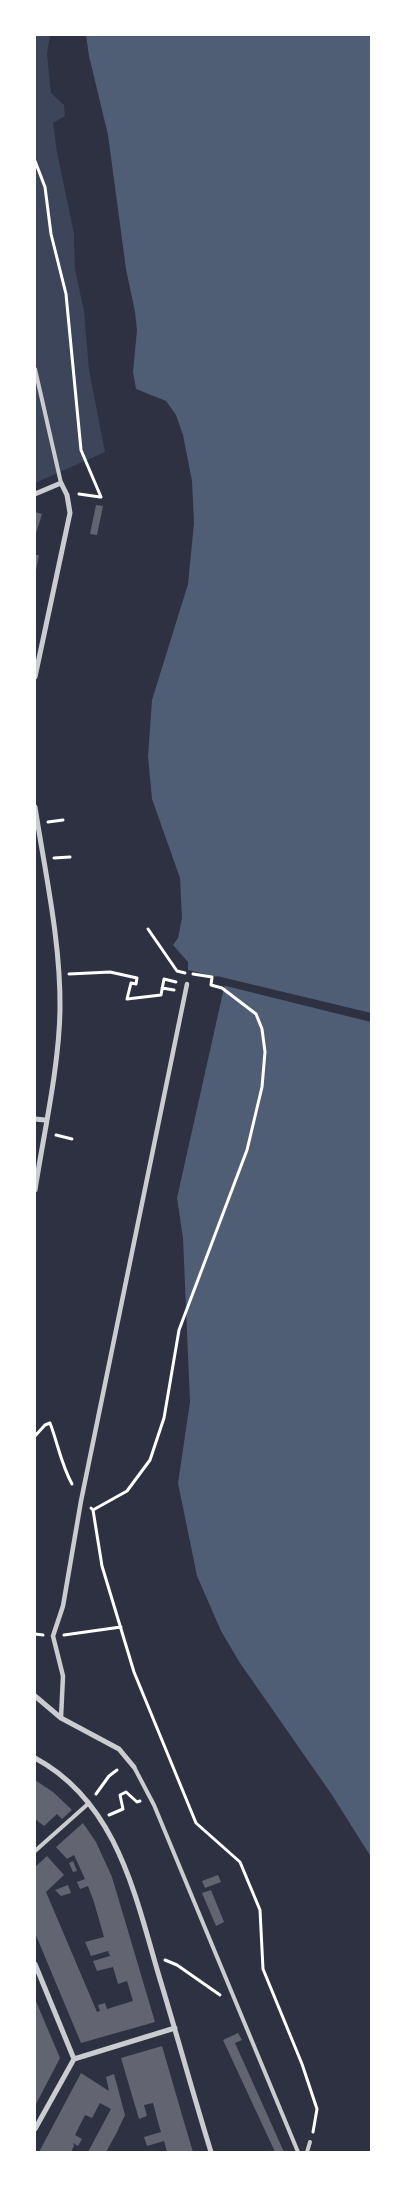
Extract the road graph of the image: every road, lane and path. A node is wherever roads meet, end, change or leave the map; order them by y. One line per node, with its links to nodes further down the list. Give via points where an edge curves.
1 (35, 161): 5 (path, via 45,187 51,234 66,294 81,450 101,497)
2 (35, 369): 3 (lane)
3 (61, 483): 4 (street); 5 (street)
4 (35, 494)
5 (67, 495): 6 (street, via 70,519)
6 (35, 677)
7 (35, 807): 8 (street)
8 (37, 836): 10 (street)
9 (148, 929): 13 (path, via 177,971 190,974)
10 (58, 975): 14 (path, via 110,972 137,978 136,984 131,983 127,999 161,995); 17 (street, via 59,1027)
11 (199, 975): 21 (path, via 212,977 210,985 222,988 256,1014 265,1052 262,1087 247,1150 179,1330 164,1418 150,1460 127,1491)
12 (164, 979): 14 (path)
13 (187, 984): 24 (street, via 81,1501 63,1606)
14 (162, 988): 15 (path)
15 (176, 991)
16 (35, 1119): 17 (street)
17 (46, 1120): 18 (street)
18 (35, 1190)
19 (35, 1436): 20 (path, via 50,1423)
20 (67, 1475)
21 (93, 1510)
22 (97, 1528): 23 (path, via 102,1566)
23 (120, 1627): 24 (path); 40 (path, via 134,1672 196,1823 240,1862 260,1910 263,1969 317,2109)
24 (53, 1636): 26 (street, via 63,1676)
25 (35, 1696): 26 (street)
26 (61, 1718): 28 (street, via 110,1743 124,1753)
27 (35, 1758): 31 (street, via 65,1778)
28 (134, 1767): 30 (lane)
29 (117, 1770): 31 (path)
30 (149, 1796): 32 (path, via 137,1802 126,1792 120,1795 123,1808); 42 (lane)
31 (89, 1803): 33 (lane); 37 (street, via 112,1837 129,1876)
32 (116, 1812)
33 (35, 1850)
34 (35, 1964): 38 (street)
35 (177, 1965): 36 (path)
36 (211, 1989)
37 (175, 2028): 38 (street); 41 (street)
38 (74, 2059): 39 (street)
39 (35, 2129)
40 (310, 2142): 43 (lane)
41 (211, 2152)
42 (298, 2152)
43 (307, 2152)

